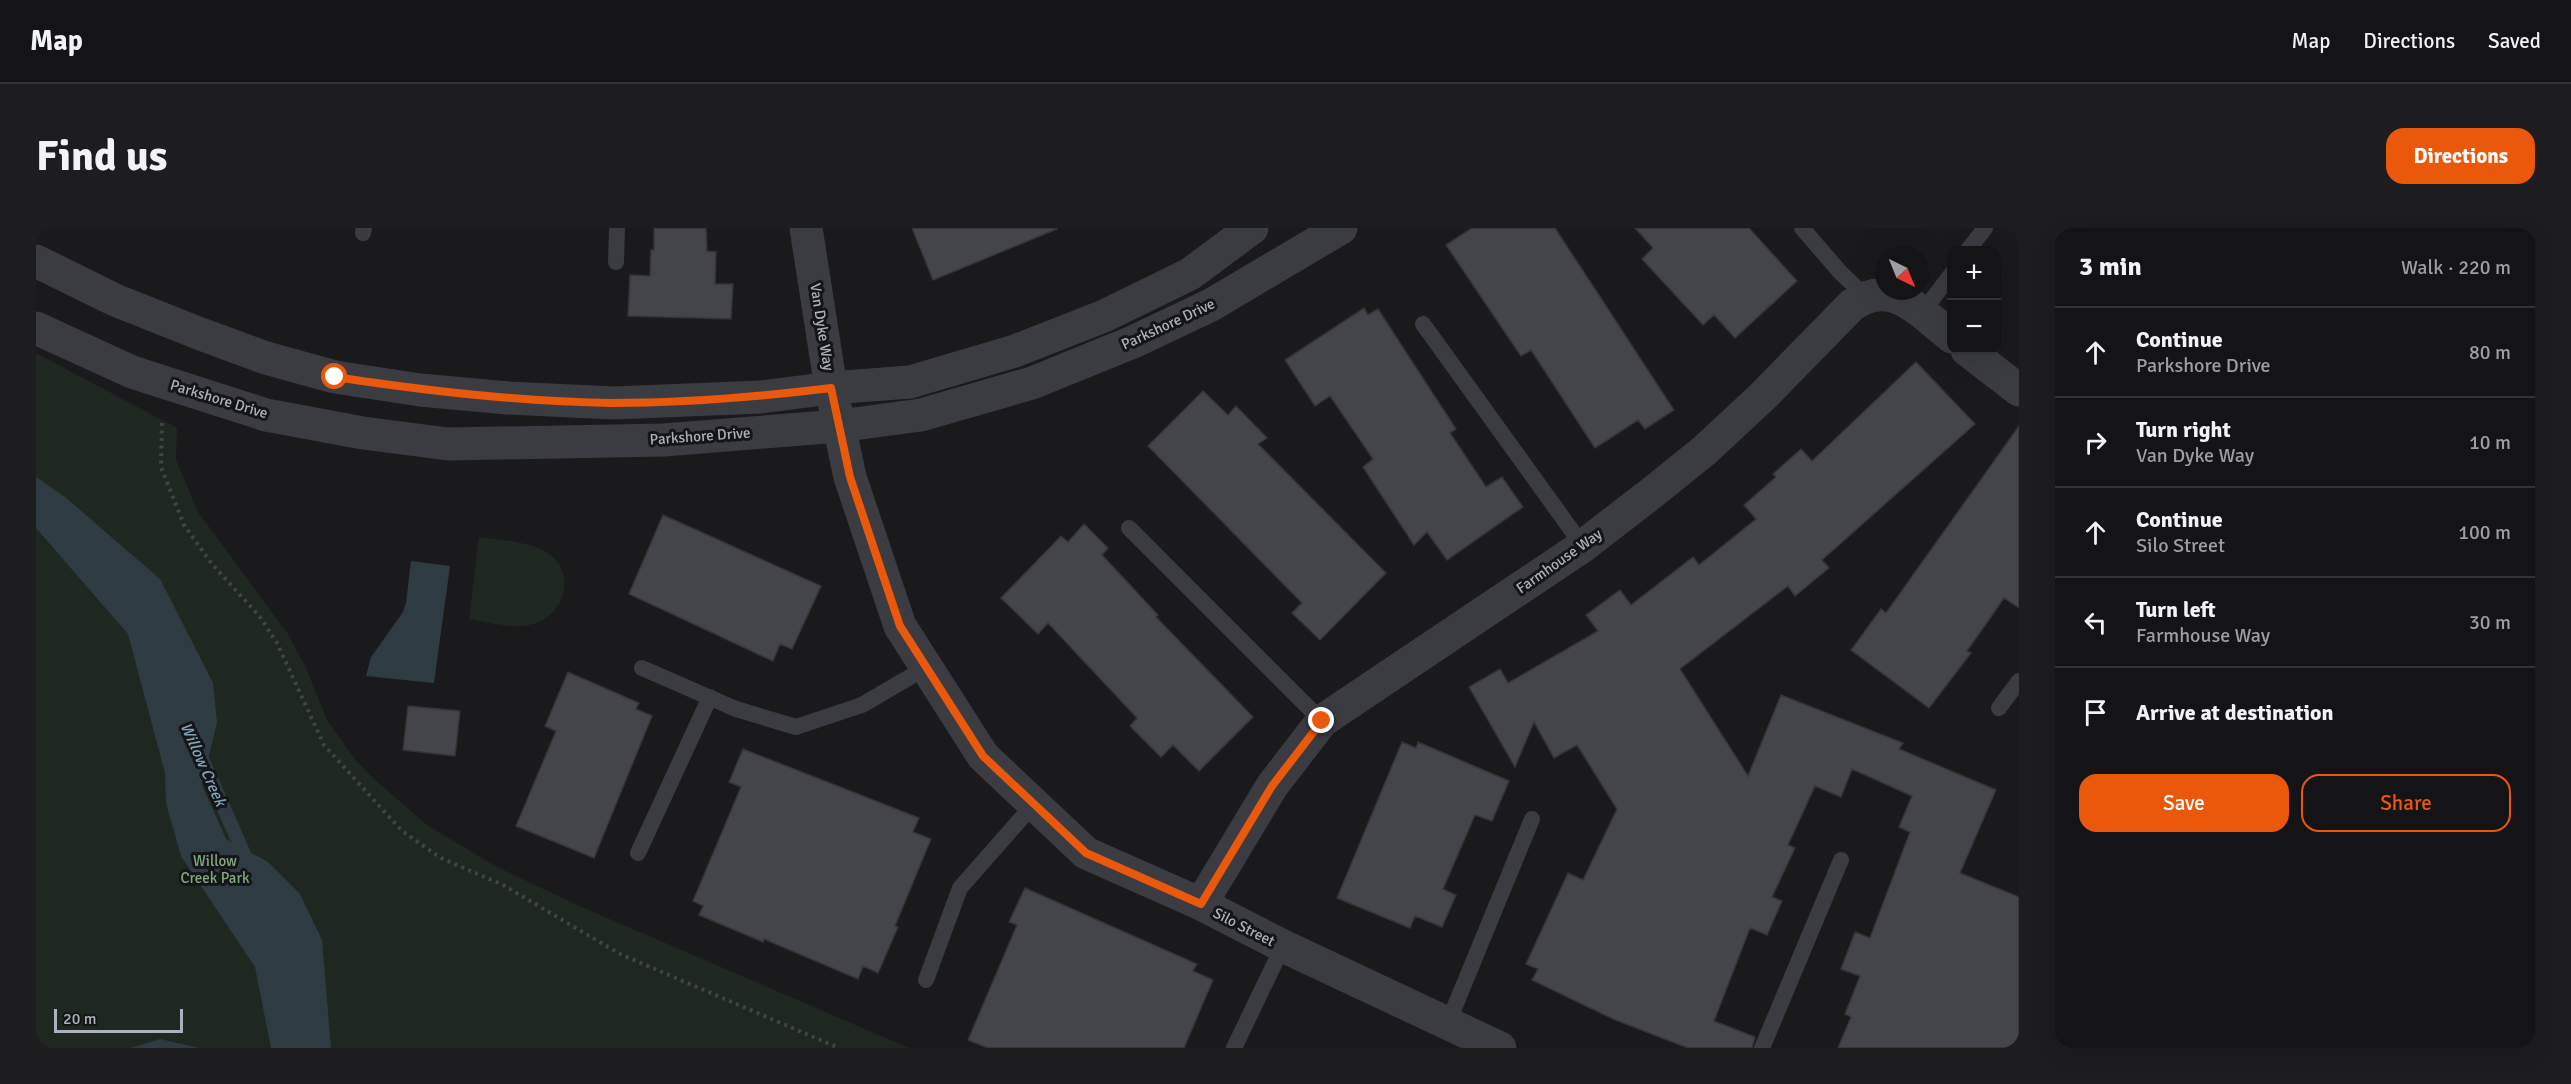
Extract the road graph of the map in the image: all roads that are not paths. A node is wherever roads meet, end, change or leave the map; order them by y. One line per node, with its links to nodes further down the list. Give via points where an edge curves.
1 (617, 228): 9 (lane)
2 (806, 228): 17 (street, Van Dyke Way)
3 (1252, 228): 17 (street, via 1190,274 1104,316 1026,346 910,382)
4 (1341, 228): 19 (street, Parkshore Drive, via 1211,305 1133,342 1032,382 921,415)
5 (1802, 228): 11 (lane)
6 (1984, 228): 7 (lane)
7 (1971, 246)
8 (36, 261): 17 (street, via 115,300 198,333 266,358 335,377 431,391 612,403 761,397)
9 (616, 262)
10 (1947, 280): 12 (lane)
11 (1865, 296): 12 (street, via 1889,293); 21 (street, Farmhouse Way, via 1838,317 1705,450)
12 (1922, 314): 15 (street)
13 (1423, 324): 21 (lane)
14 (36, 328): 19 (street, Parkshore Drive, via 132,372 266,415 448,444 664,440)
15 (1947, 333)
16 (1972, 354): 18 (street)
17 (831, 388): 19 (street, Van Dyke Way)
18 (2019, 390)
19 (839, 426): 22 (street, Silo Street, via 850,477 900,626)
20 (1129, 528): 27 (lane)
21 (1583, 546): 27 (street, Farmhouse Way)
22 (927, 667): 25 (lane, via 862,705 796,727); 28 (street, Silo Street, via 983,756)
23 (642, 668): 25 (lane)
24 (2019, 681): 26 (lane)
25 (710, 697): 30 (lane)
26 (1999, 708)
27 (1322, 721): 32 (street, Farmhouse Way, via 1272,786)
28 (1034, 804): 32 (street, Silo Street, via 1086,853); 34 (lane, via 960,888)
29 (1532, 819): 35 (lane)
30 (638, 853)
31 (1841, 860): 38 (lane)
32 (1201, 904): 33 (street, Silo Street)
33 (1283, 946): 35 (street, Silo Street); 36 (lane)
34 (926, 980)
35 (1448, 1023): 37 (street, Silo Street)
36 (1234, 1048)
37 (1500, 1048)
38 (1762, 1048)

